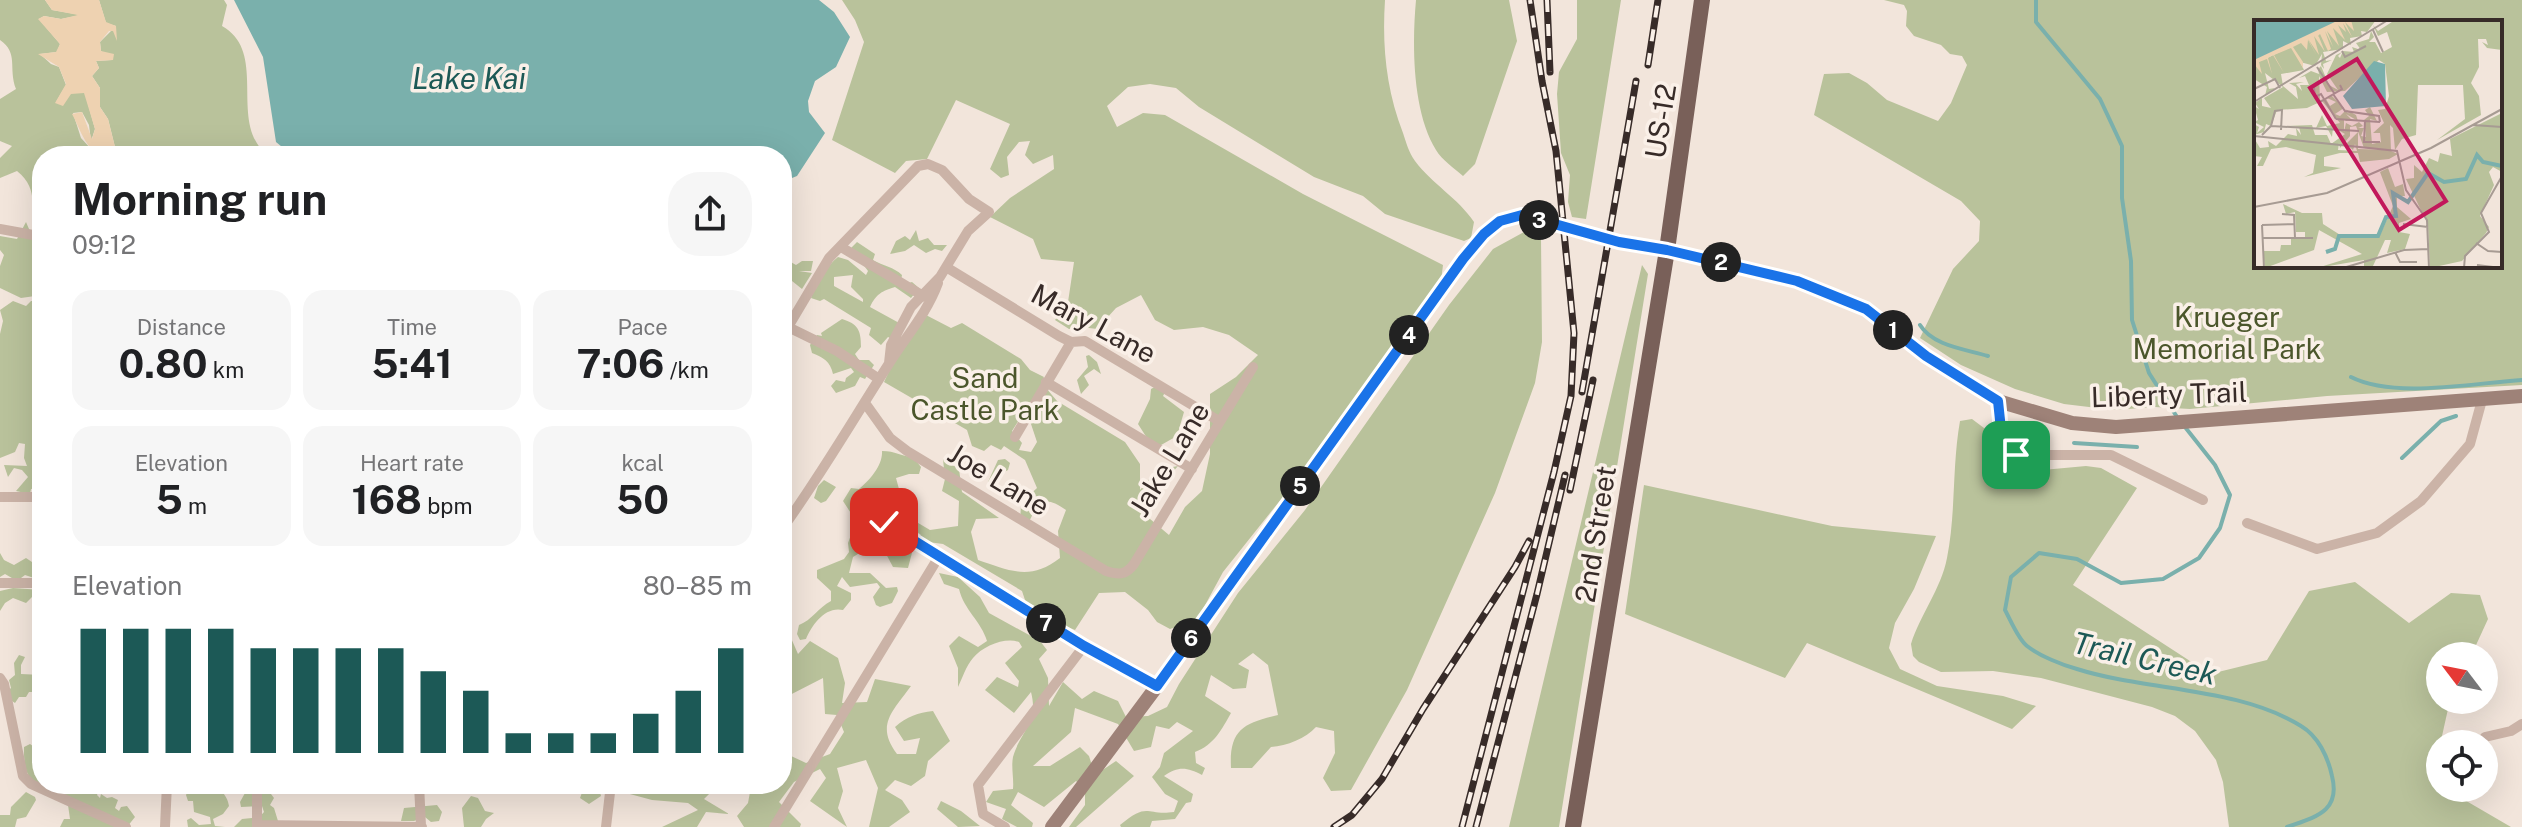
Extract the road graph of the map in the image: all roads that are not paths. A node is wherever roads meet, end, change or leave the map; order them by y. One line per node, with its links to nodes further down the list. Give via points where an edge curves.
1 (1702, 0): 5 (main road, US-12)
2 (0, 229): 3 (street)
3 (32, 235)
4 (841, 247): 6 (street, via 918,166 928,164 989,212 968,231); 7 (street); 8 (street)
5 (1667, 250): 16 (street, Liberty Trail, via 1797,281 1866,309 1926,356); 33 (street, Liberty Trail, via 1522,215 1500,221 1484,234); 50 (main road, 2nd Street)
6 (946, 267): 7 (street); 10 (street, Mary Lane)
7 (926, 298): 12 (street, via 911,307)
8 (792, 320)
9 (792, 329): 12 (street)
10 (1071, 342): 13 (street); 18 (street, Mary Lane, via 1085,341)
11 (1253, 367): 18 (street, Jake Lane)
12 (879, 379): 17 (street)
13 (1046, 382): 19 (street); 20 (street)
14 (2522, 396): 15 (street, Liberty Trail)
15 (2482, 400): 16 (street, Liberty Trail, via 2116,427 2072,423); 26 (street, via 2470,444 2421,501 2377,533 2317,549)
16 (1998, 401): 23 (street, via 2002,439 2016,455 2111,455)
17 (865, 403): 24 (street); 28 (street, Joe Lane, via 890,438 907,451 1106,571)
18 (1219, 421): 20 (street, Jake Lane)
19 (1015, 437)
20 (1192, 469): 28 (street, Jake Lane)
21 (0, 497): 22 (street)
22 (32, 497)
23 (2203, 500)
24 (792, 515)
25 (884, 522): 27 (street)
26 (2247, 523)
27 (938, 558): 31 (street); 47 (street)
28 (1125, 573)
29 (0, 583): 30 (street)
30 (32, 583)
31 (1084, 646): 33 (street); 48 (street, via 978,785 983,814)
32 (0, 678): 36 (street, via 18,764)
33 (1157, 686): 49 (street, Liberty Trail)
34 (2522, 724): 35 (street)
35 (2498, 734)
36 (32, 784)
37 (53, 794): 44 (street)
38 (167, 794): 45 (street)
39 (257, 794): 42 (street)
40 (420, 794): 43 (street)
41 (610, 794): 46 (street)
42 (257, 826): 43 (street)
43 (422, 826)
44 (126, 827)
45 (165, 827)
46 (606, 827)
47 (774, 827)
48 (1005, 827)
49 (1052, 827)
50 (1573, 827)

